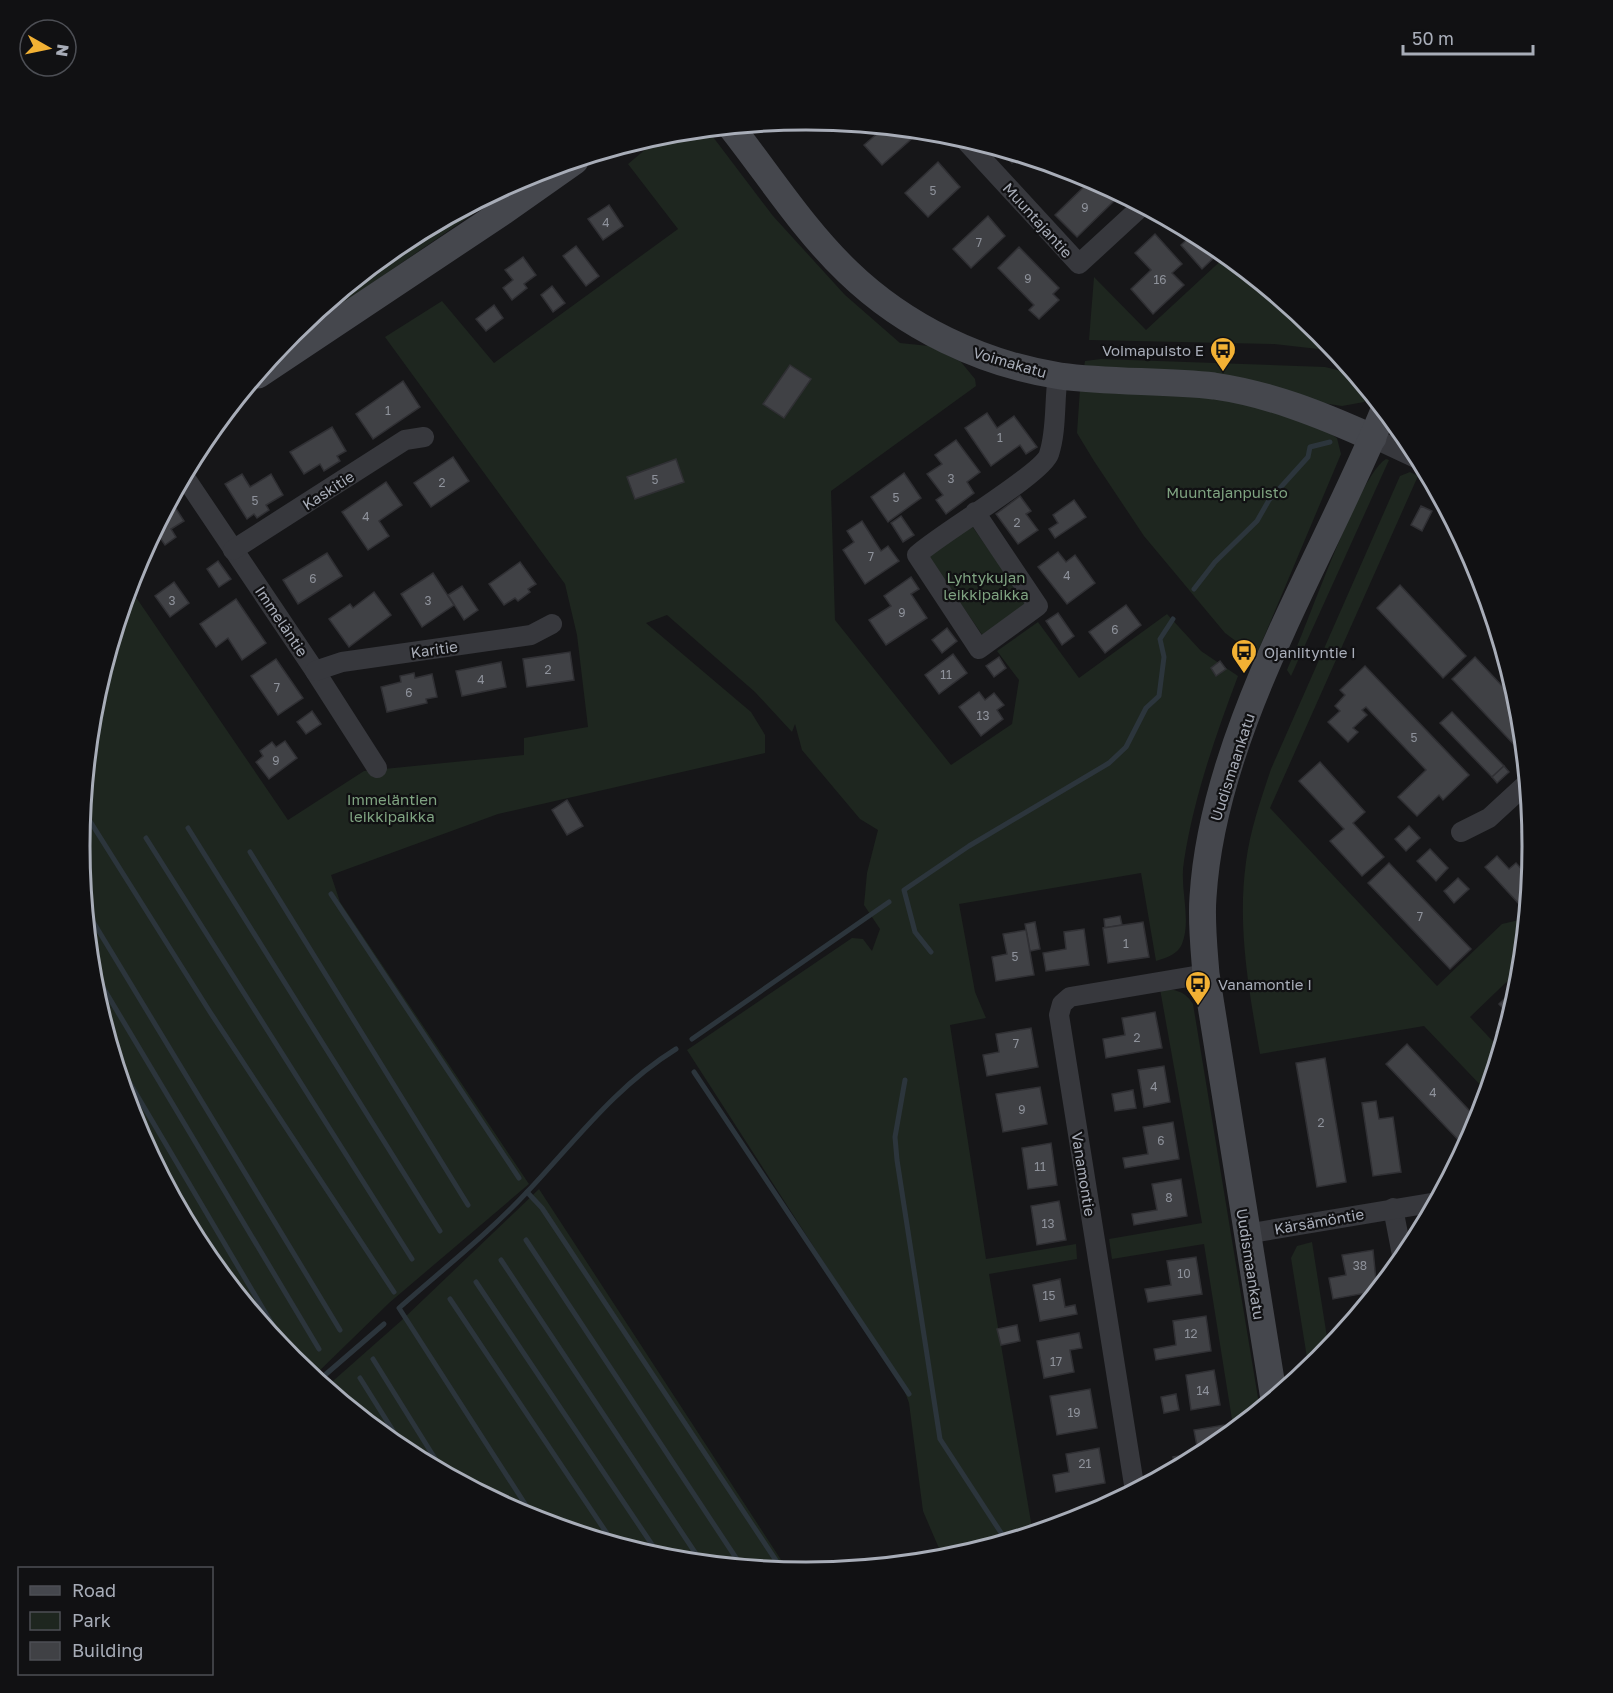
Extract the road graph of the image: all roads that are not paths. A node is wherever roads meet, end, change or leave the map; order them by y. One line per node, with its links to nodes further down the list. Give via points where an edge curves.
1 (736, 134): 6 (street, Voimakatu, via 819,241 871,292 919,325 964,348 1000,362)
2 (974, 150): 4 (street, Muuntajantie, via 1079,264)
3 (553, 177): 5 (street)
4 (1136, 211)
5 (282, 359)
6 (1058, 375): 9 (street, Voimakatu, via 1238,390 1294,405); 12 (street, via 1048,458)
7 (1381, 418): 9 (street, Uudismaankatu)
8 (424, 437): 13 (street, Kaskitie, via 405,440)
9 (1373, 438): 10 (street); 19 (street, Uudismaankatu, via 1265,671 1223,785 1209,843 1203,897)
10 (1405, 453)
11 (189, 483): 13 (street, Immeläntie)
12 (975, 512): 12 (street, via 917,557 979,649 1038,606)
13 (233, 550): 15 (street, Immeläntie)
14 (552, 624): 15 (street, Karitie, via 531,635 342,662)
15 (315, 671): 16 (street, Immeläntie)
16 (377, 768)
17 (1520, 790): 18 (street, via 1490,818)
18 (1461, 832)
19 (1206, 974): 22 (street, Uudismaankatu); 25 (street, Vanamontie, via 1070,997 1059,1014)
20 (1428, 1203): 21 (street, Kärsämöntie)
21 (1393, 1208): 22 (street, Kärsämöntie); 23 (street)
22 (1246, 1234): 24 (street, Uudismaankatu)
23 (1401, 1247)
24 (1273, 1390)
25 (1134, 1483)

